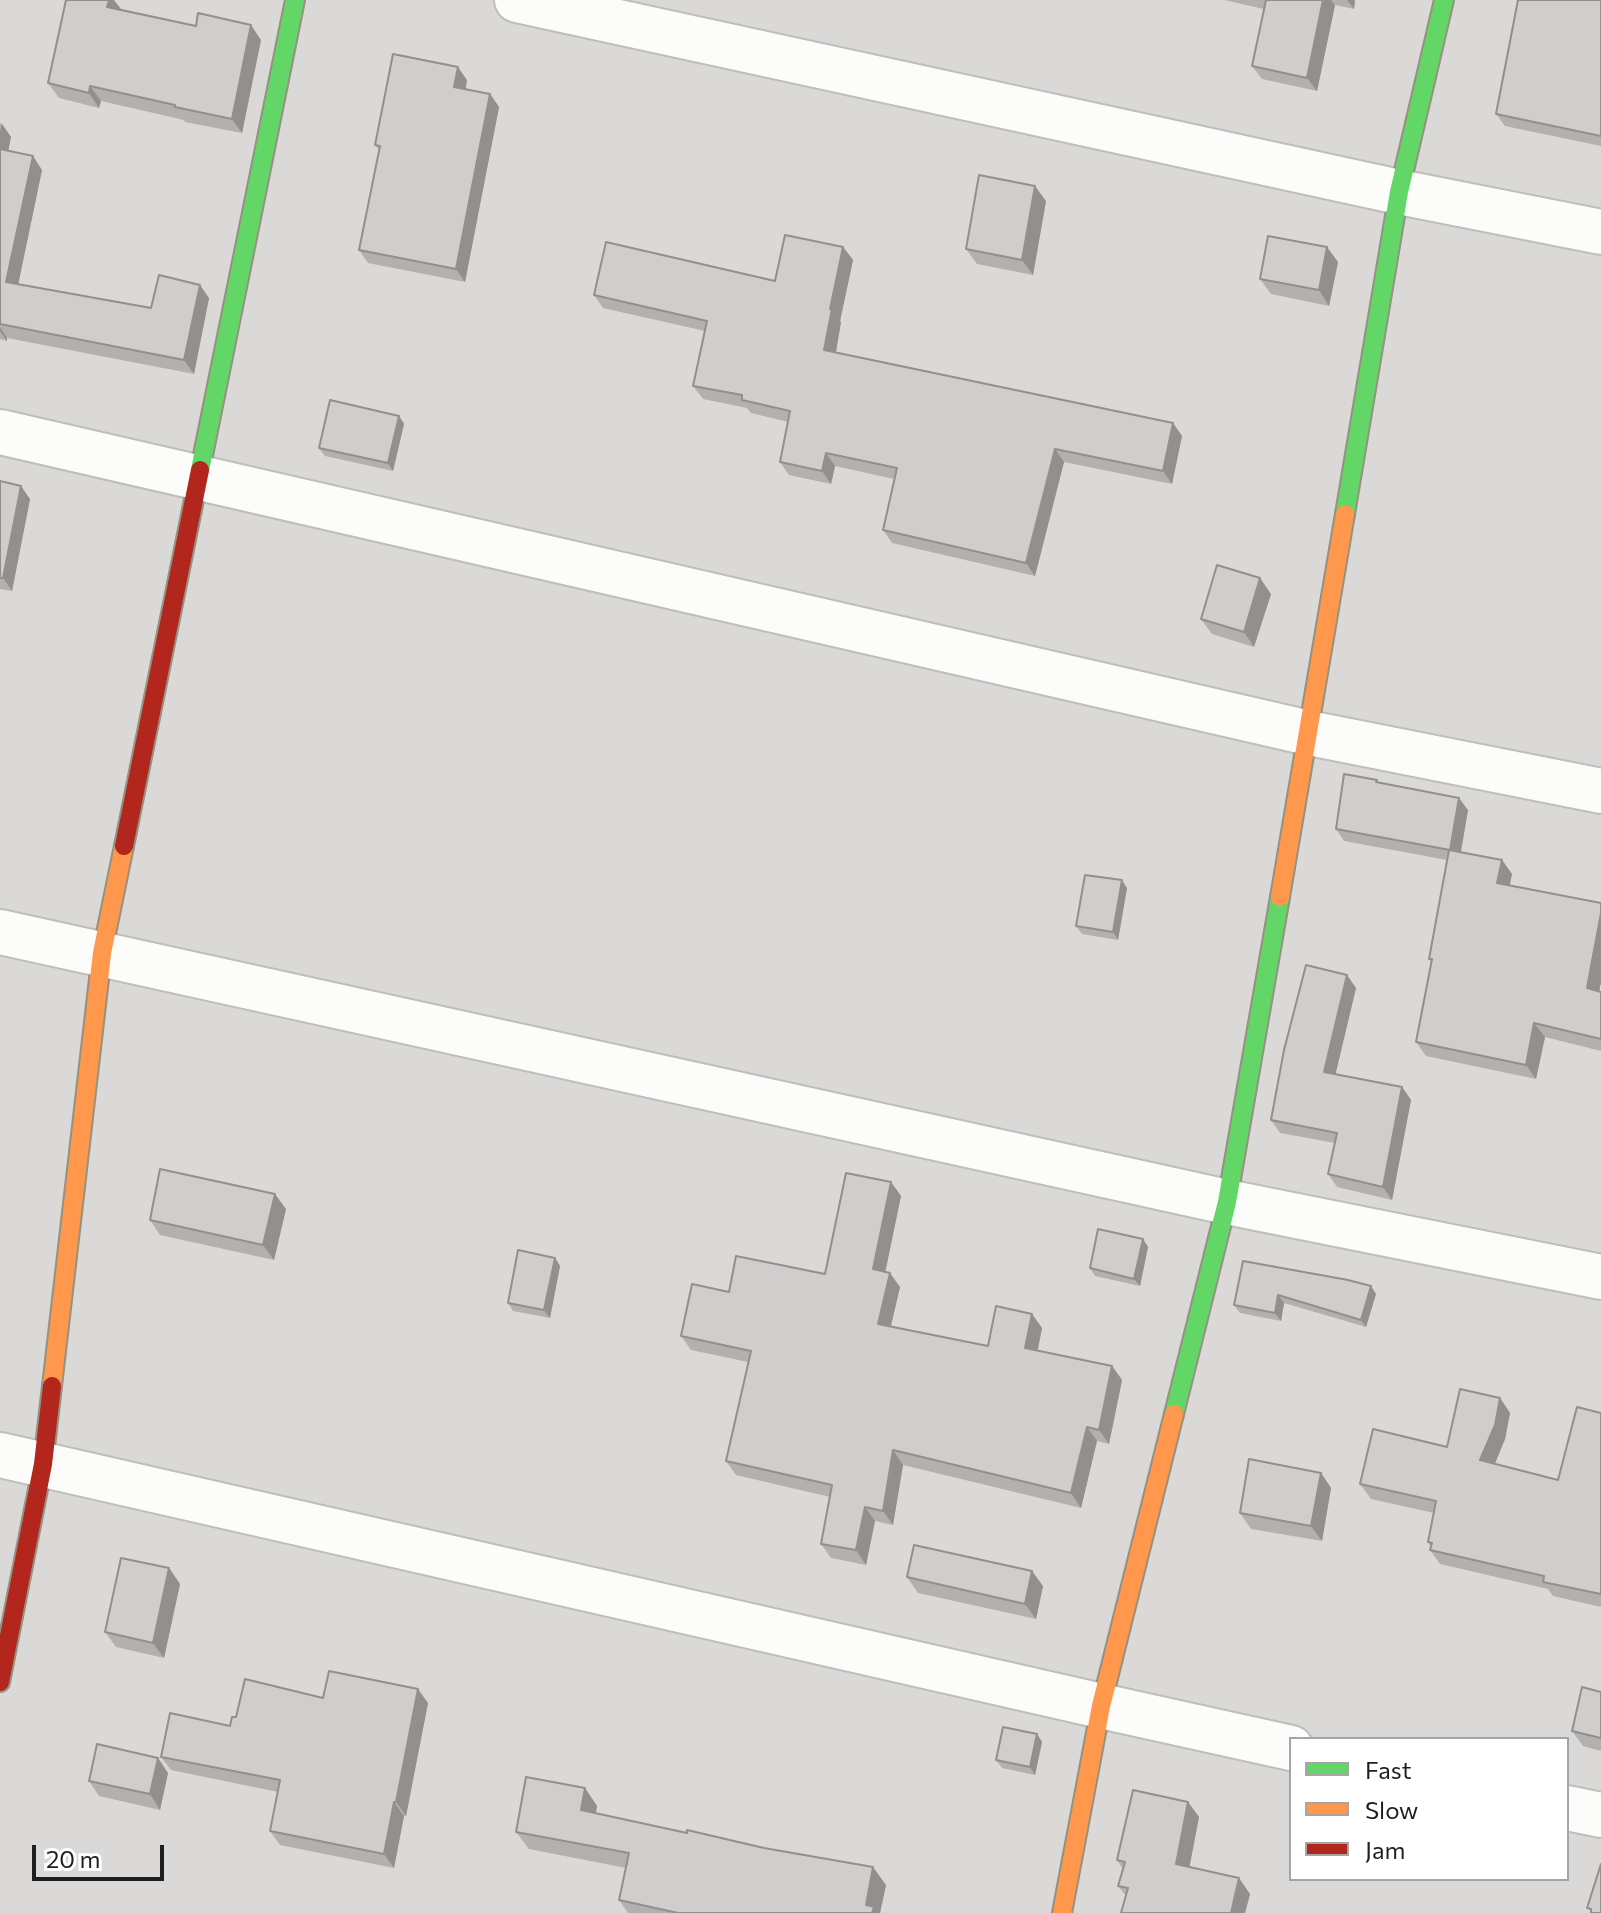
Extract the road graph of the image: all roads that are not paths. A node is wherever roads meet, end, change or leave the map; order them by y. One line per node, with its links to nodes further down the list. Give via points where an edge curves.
1 (295, 0): 7 (street)
2 (517, 0): 4 (street)
3 (1444, 0): 4 (street)
4 (1399, 192): 5 (street); 8 (street)
5 (1601, 232)
6 (0, 432): 7 (street)
7 (197, 476): 8 (street); 11 (street)
8 (1309, 733): 9 (street); 12 (street)
9 (1601, 791)
10 (0, 932): 11 (street)
11 (102, 953): 12 (street); 15 (street)
12 (1227, 1202): 13 (street); 17 (street)
13 (1601, 1277)
14 (0, 1455): 15 (street)
15 (43, 1464): 16 (street); 17 (street)
16 (0, 1682)
17 (1101, 1706): 18 (street); 21 (street)
18 (1289, 1748)
19 (1569, 1808): 20 (street)
20 (1601, 1815)
21 (1062, 1913)

